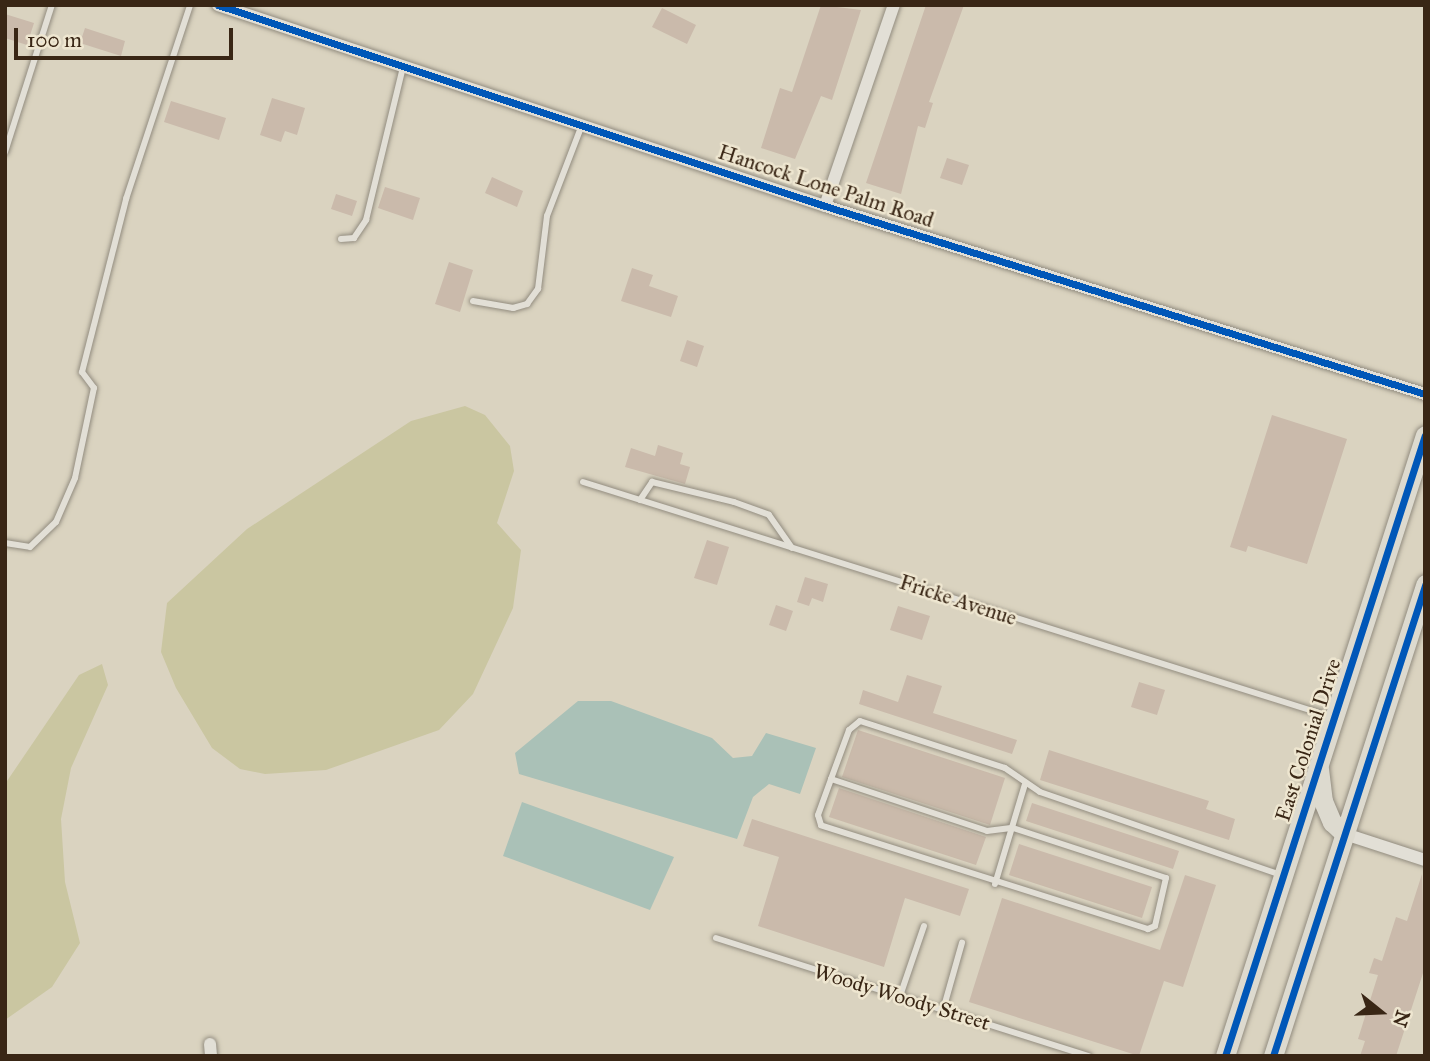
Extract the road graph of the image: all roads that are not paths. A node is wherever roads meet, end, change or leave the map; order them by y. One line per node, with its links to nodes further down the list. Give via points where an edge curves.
1 (52, 5): 7 (lane)
2 (190, 5): 15 (lane, via 126,199 82,372 94,388 75,478 56,522 30,547)
3 (218, 5): 5 (street, Hancock Lone Palm Road)
4 (894, 5): 8 (street)
5 (403, 65): 6 (street, Hancock Lone Palm Road); 9 (lane, via 366,220 354,238)
6 (582, 123): 8 (street, Hancock Lone Palm Road); 10 (lane, via 547,216 538,289 527,304 513,308)
7 (5, 152)
8 (825, 206): 11 (street, Hancock Lone Palm Road)
9 (341, 239)
10 (473, 301)
11 (1425, 394)
12 (1425, 435): 18 (highway, East Colonial Drive)
13 (583, 482): 14 (lane, Fricke Avenue)
14 (640, 500): 16 (lane, Fricke Avenue); 16 (lane, via 652,482 734,502 769,515)
15 (5, 543)
16 (792, 548): 18 (lane, Fricke Avenue)
17 (1425, 584): 23 (highway)
18 (1333, 718): 19 (highway, East Colonial Drive)
19 (1318, 765): 23 (highway, via 1323,801 1332,822); 25 (highway, East Colonial Drive)
20 (831, 779): 21 (lane, via 849,730 860,720 1005,768); 22 (lane, via 987,831); 26 (lane, via 818,815 821,825)
21 (1025, 784): 22 (lane); 25 (lane)
22 (1013, 828): 26 (lane); 26 (lane, via 1166,878 1155,926 1148,929)
23 (1345, 834): 24 (street); 34 (highway)
24 (1425, 860)
25 (1283, 876): 33 (highway, East Colonial Drive)
26 (995, 884)
27 (924, 926): 30 (lane)
28 (716, 938): 30 (lane, Woody Woody Street)
29 (962, 943): 31 (lane)
30 (900, 996): 31 (lane, Woody Woody Street)
31 (943, 1010): 32 (lane, Woody Woody Street)
32 (1089, 1056)
33 (1226, 1056)
34 (1273, 1056)

